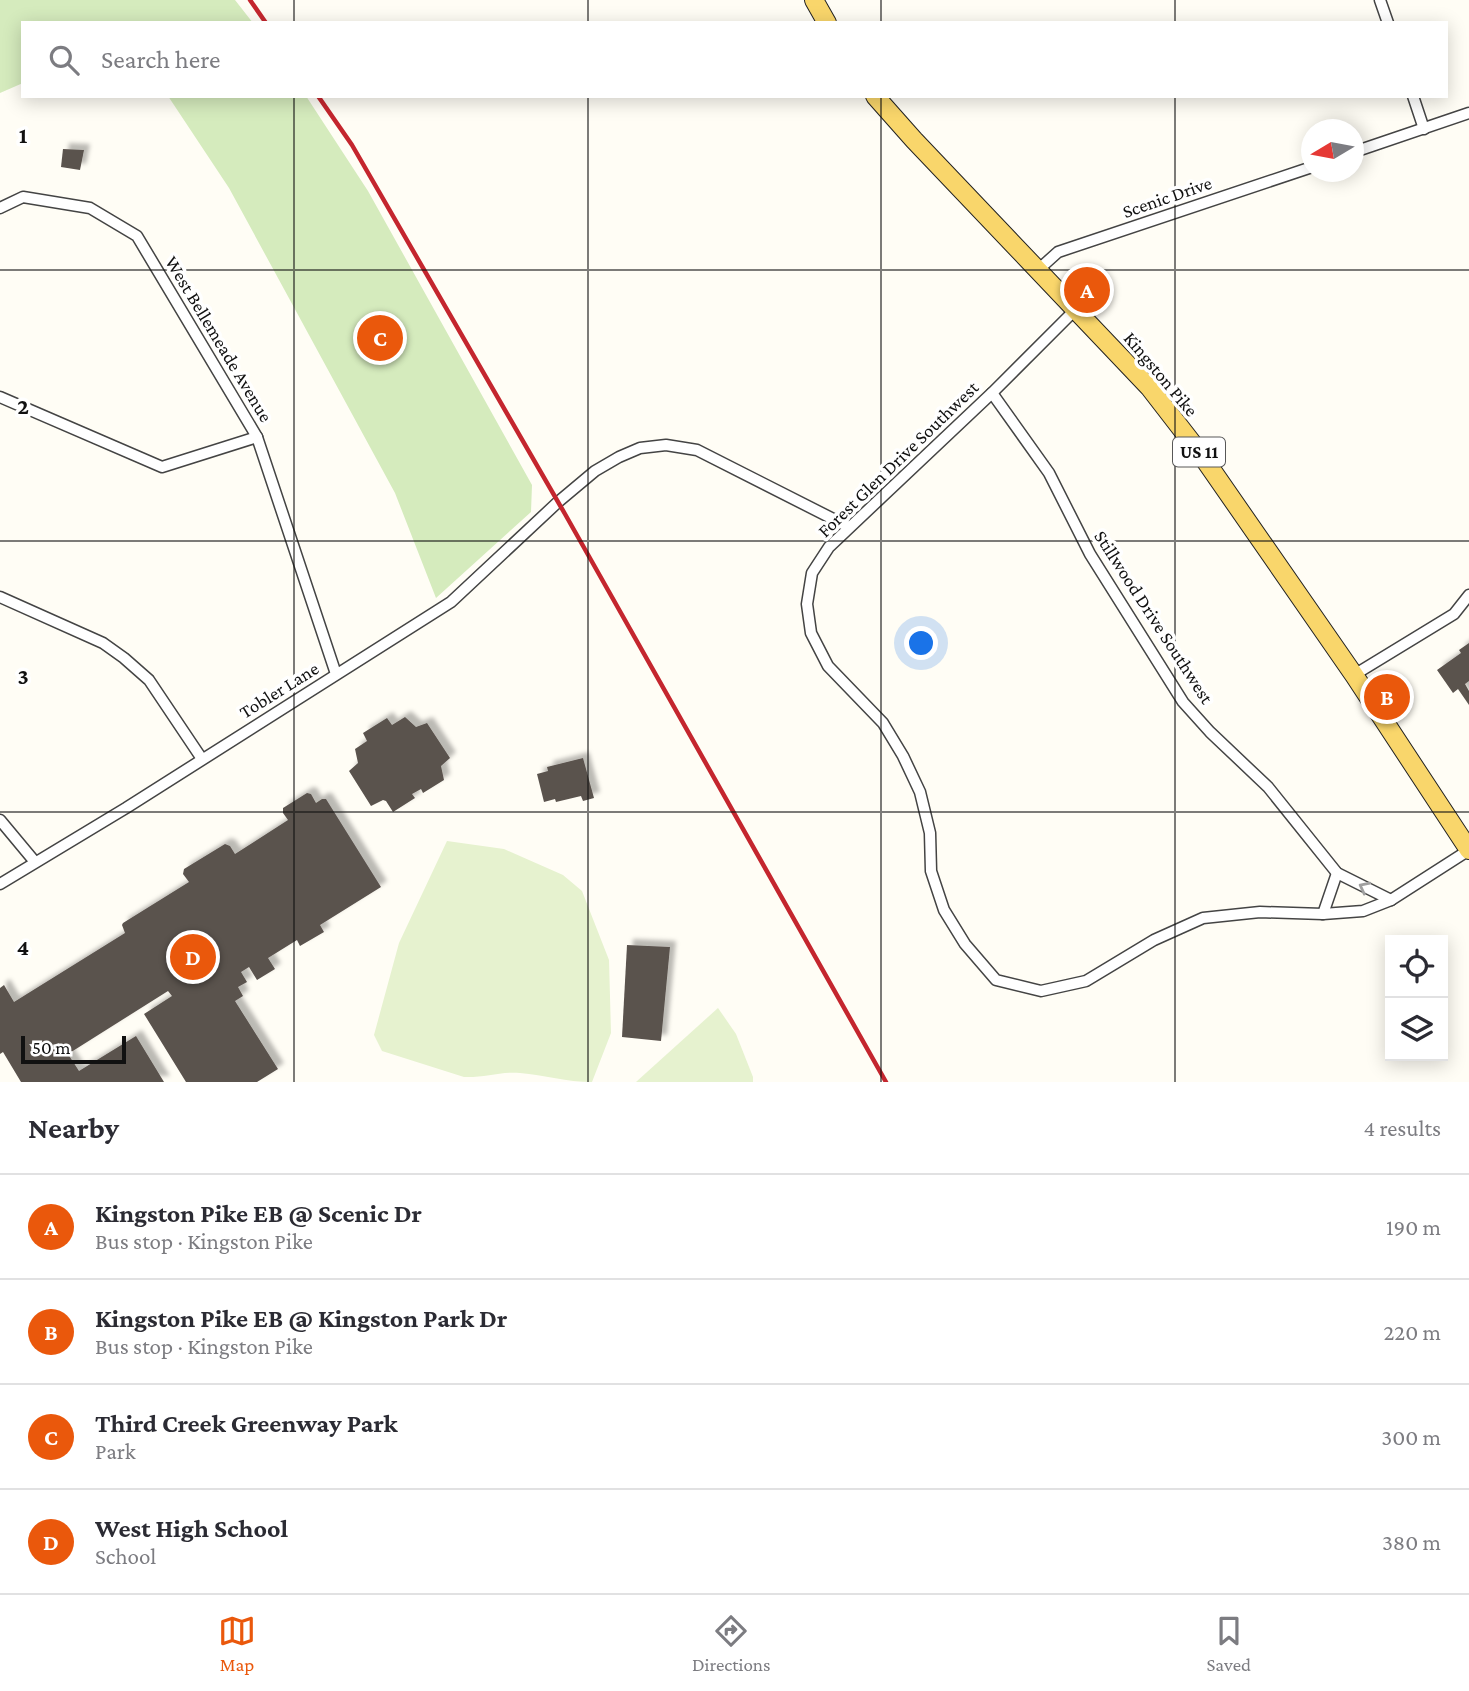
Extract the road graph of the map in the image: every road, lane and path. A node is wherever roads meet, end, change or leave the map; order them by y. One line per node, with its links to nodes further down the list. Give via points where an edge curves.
1 (814, 0): 3 (main road)
2 (1380, 0): 4 (street)
3 (826, 21)
4 (1387, 21)
5 (877, 98): 12 (main road, Kingston Pike / US 11)
6 (1414, 98): 8 (street)
7 (1469, 113): 8 (street)
8 (1424, 129): 9 (street)
9 (1364, 148)
10 (1301, 170): 12 (street, Scenic Drive, via 1058,252)
11 (0, 208): 16 (street, West Bellemeade Avenue, via 23,197 90,208 137,236)
12 (1038, 270): 13 (main road, Kingston Pike / US 11)
13 (1076, 309): 14 (street, Forest Glen Drive Southwest); 21 (main road, Kingston Pike / US 11, via 1149,387 1200,453)
14 (992, 393): 17 (street, Forest Glen Drive Southwest); 26 (street, Stillwood Drive Southwest, via 1049,473 1090,554 1183,702 1268,787)
15 (0, 397): 16 (street, via 162,467)
16 (257, 437): 20 (street, West Bellemeade Avenue)
17 (849, 527): 20 (street, Tobler Lane, via 697,450 666,445 640,448 595,471 451,602); 29 (street, Forest Glen Drive Southwest, via 812,573 807,604 811,633 828,666 883,723 903,756 920,792 930,833 931,871 944,910 996,980 1041,991 1086,981 1154,940 1203,918 1260,912)
18 (1469, 595): 21 (street, via 1454,614)
19 (0, 597): 22 (street, via 103,643 124,658 149,680)
20 (336, 674): 22 (street, Tobler Lane)
21 (1354, 675): 24 (main road, Kingston Pike / US 11)
22 (202, 759): 25 (street, Tobler Lane)
23 (0, 820): 25 (street)
24 (1469, 850): 28 (street, Forest Glen Drive Southwest)
25 (35, 862): 27 (street, Tobler Lane)
26 (1337, 873): 28 (street, Stillwood Drive Southwest, one-way to 26); 29 (street)
27 (0, 884)
28 (1391, 900): 29 (street, Forest Glen Drive Southwest, via 1363,911)
29 (1323, 914)

